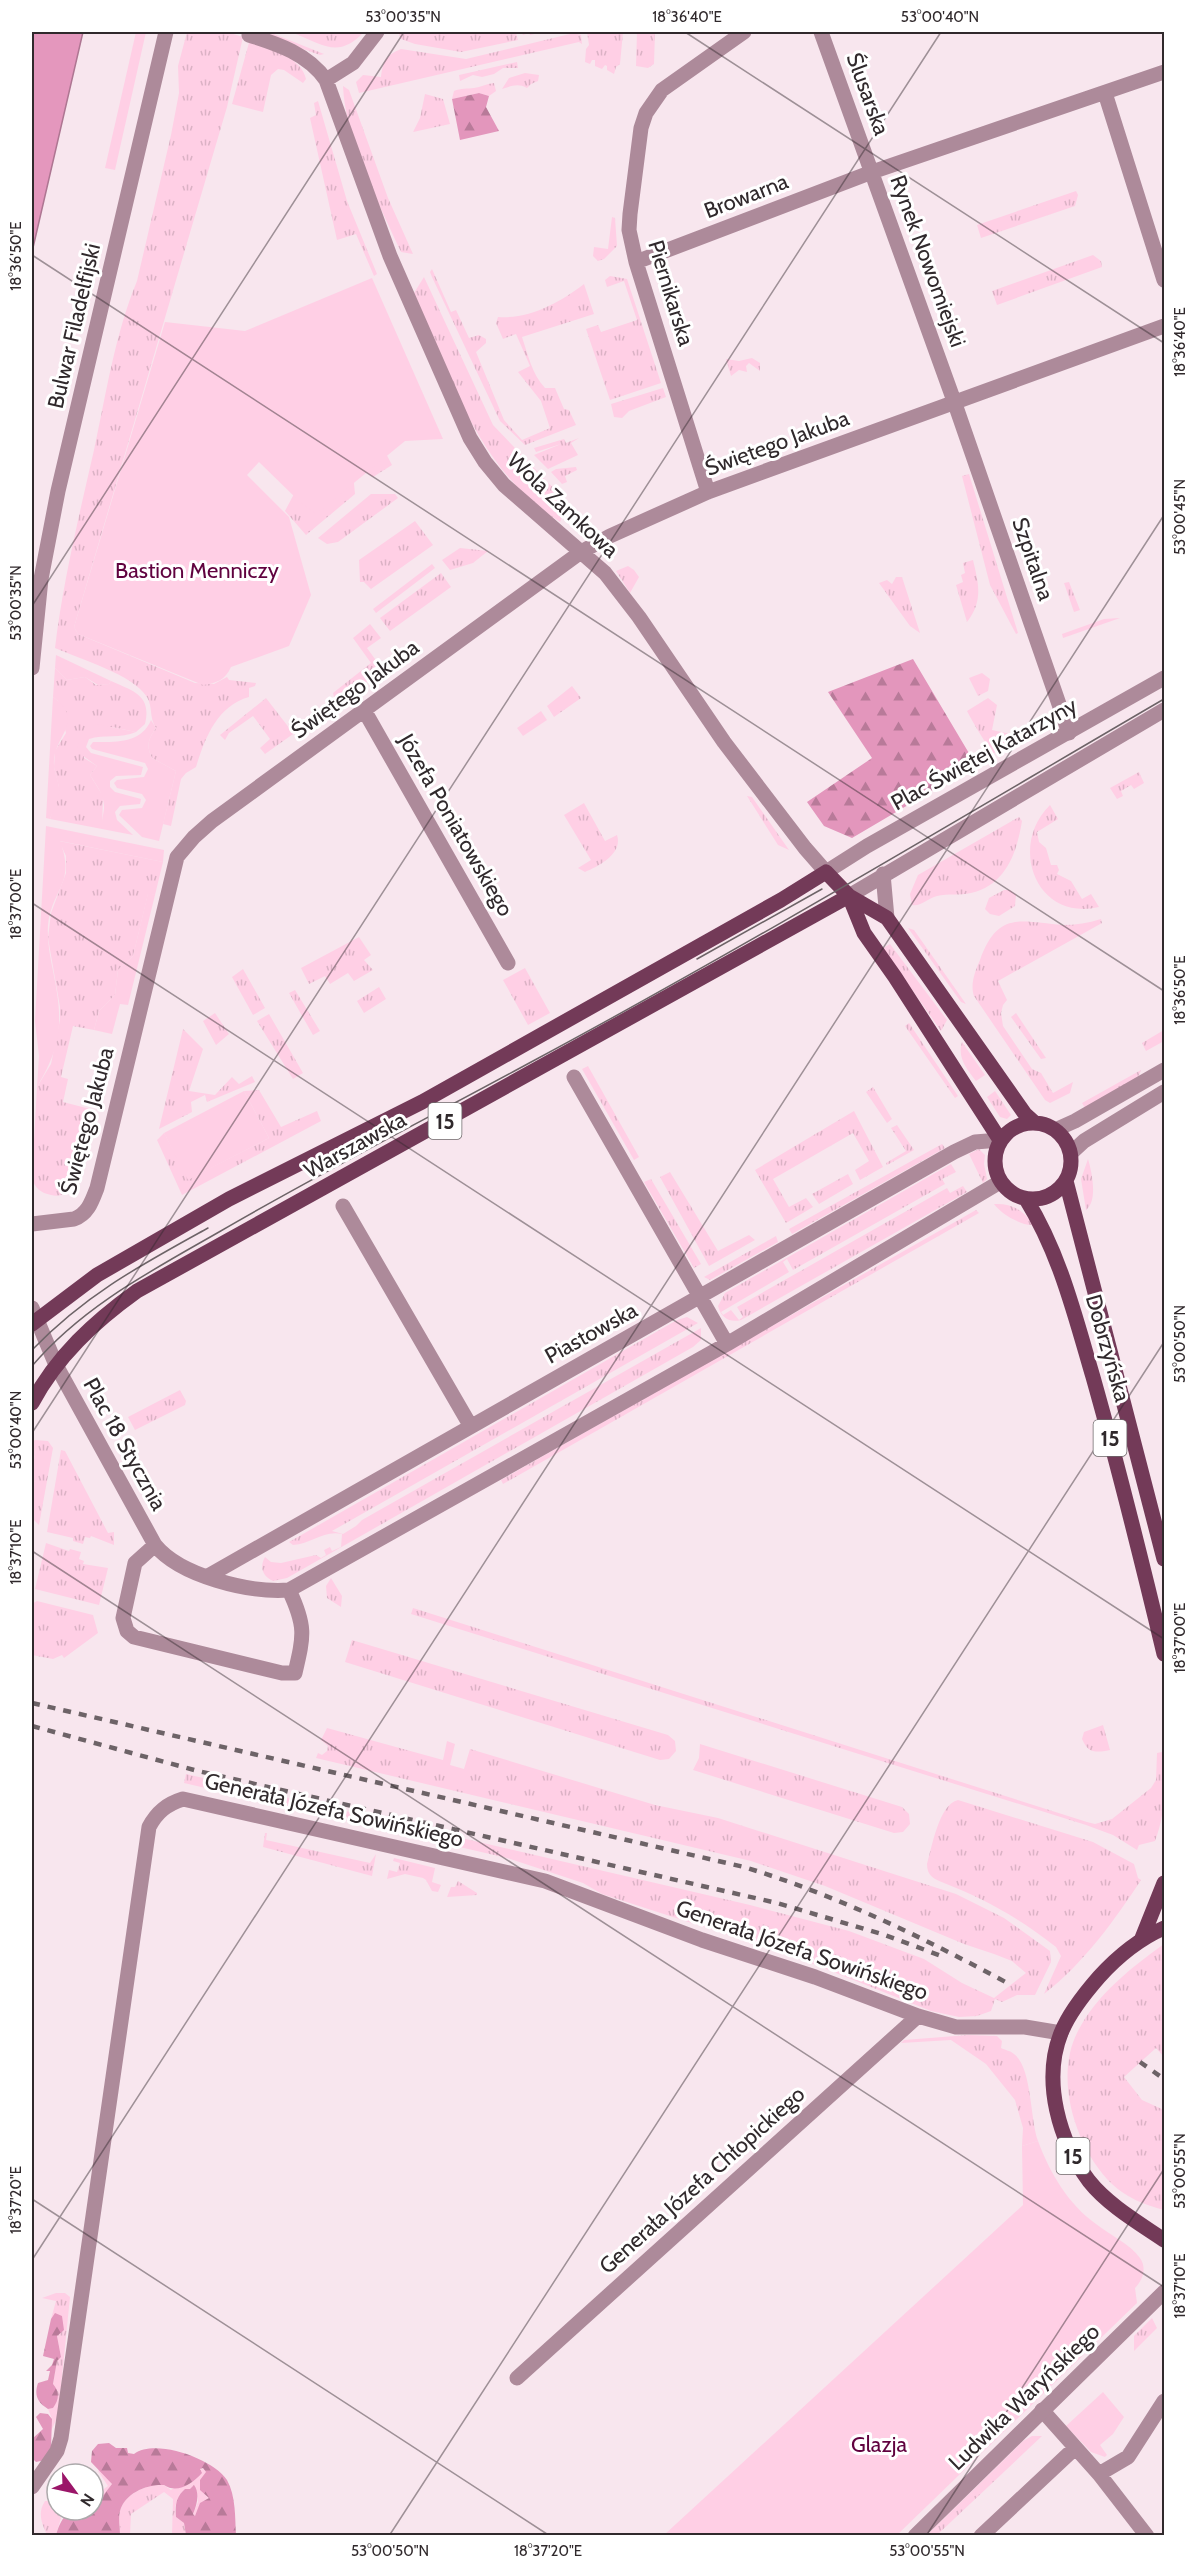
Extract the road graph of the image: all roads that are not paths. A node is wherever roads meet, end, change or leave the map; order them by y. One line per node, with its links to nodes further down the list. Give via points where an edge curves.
1 (165, 32): 16 (street, Bulwar Filadelfijski, via 58,491 41,579)
2 (378, 32): 7 (street, via 353,63)
3 (744, 32): 10 (street, Piernikarska, via 662,90 648,108 641,128 630,214)
4 (821, 32): 9 (street, Ślusarska)
5 (249, 35): 7 (street, Wola Zamkowa, via 292,51 316,66)
6 (1164, 72): 8 (street, Rynek Nowomiejski)
7 (326, 80): 15 (street, Wola Zamkowa, via 390,256 470,438 504,485)
8 (1105, 93): 9 (street, Rynek Nowomiejski); 11 (street)
9 (872, 172): 10 (street, Browarna); 13 (street, Rynek Nowomiejski)
10 (636, 262): 14 (street, Piernikarska)
11 (1164, 280)
12 (1164, 326): 13 (street)
13 (954, 401): 14 (street, Świętego Jakuba); 20 (street, Szpitalna)
14 (708, 492): 15 (street, Świętego Jakuba)
15 (581, 552): 18 (street, Świętego Jakuba); 21 (street, Wola Zamkowa, via 605,573 625,599 724,742)
16 (32, 668)
17 (1164, 678): 20 (street, Plac Świętej Katarzyny)
18 (364, 710): 25 (street, Józefa Poniatowskiego); 37 (street, Świętego Jakuba, via 212,821 181,851 171,877 95,1195 80,1217)
19 (1164, 710): 22 (street)
20 (1069, 732): 21 (street, Plac Świętej Katarzyny)
21 (826, 872): 23 (main road); 39 (main road, Warszawska / 15, via 422,1102 228,1199)
22 (883, 874): 23 (street); 24 (street)
23 (849, 896): 24 (main road); 31 (main road, via 864,933); 41 (main road, Warszawska / 15, via 175,1268 97,1321)
24 (886, 918): 29 (main road)
25 (508, 963)
26 (1164, 1070): 30 (street)
27 (574, 1077): 38 (street)
28 (1164, 1092): 32 (street)
29 (1035, 1123): 30 (main road); 31 (main road, via 1021,1125)
30 (1055, 1130): 32 (main road)
31 (1000, 1140): 34 (main road, via 994,1163); 38 (street, Piastowska, via 975,1142 954,1152)
32 (1071, 1153): 33 (main road, 15)
33 (1066, 1181): 35 (main road, via 1050,1196); 45 (main road, Dobrzyńska / 15)
34 (1000, 1182): 35 (main road, 15); 40 (street)
35 (1026, 1200): 48 (main road, Dobrzyńska / 15, via 1043,1226 1068,1291 1113,1448)
36 (344, 1206): 43 (street)
37 (32, 1224)
38 (700, 1298): 40 (street); 43 (street, Piastowska)
39 (33, 1317): 41 (street, Plac 18 Stycznia)
40 (727, 1344): 47 (street)
41 (56, 1365): 42 (main road, 15); 44 (street, Plac 18 Stycznia)
42 (32, 1403)
43 (470, 1425): 46 (street, Piastowska)
44 (155, 1545): 46 (street, Plac 18 Stycznia, via 173,1561); 47 (street, Plac 18 Stycznia, via 135,1563 123,1618 127,1631 134,1637 295,1673 303,1624)
45 (1164, 1559)
46 (208, 1576): 47 (street, Plac 18 Stycznia, via 252,1588)
47 (289, 1590)
48 (1164, 1654)
49 (1164, 1883): 51 (main road, 15)
50 (1164, 1928): 51 (main road)
51 (1142, 1938): 53 (main road, 15, via 1109,1966 1083,1996)
52 (918, 2016): 53 (street, Generała Józefa Sowińskiego, via 956,2027 1025,2027); 56 (street, Generała Józefa Chłopickiego); 61 (street, Generała Józefa Sowińskiego, via 545,1881 183,1799 170,1803 149,1827 61,2438 57,2451)
53 (1061, 2033): 54 (main road, 15, via 1053,2084 1059,2120 1073,2156 1090,2182 1127,2215)
54 (1164, 2240)
55 (1164, 2292): 58 (street, Ludwika Waryńskiego)
56 (517, 2378)
57 (1164, 2401): 60 (street, via 1128,2457)
58 (1042, 2410): 59 (street); 62 (street, Ludwika Waryńskiego)
59 (1075, 2448): 60 (street); 63 (street)
60 (1099, 2474): 64 (street)
61 (32, 2487)
62 (915, 2535)
63 (981, 2535)
64 (1147, 2535)

